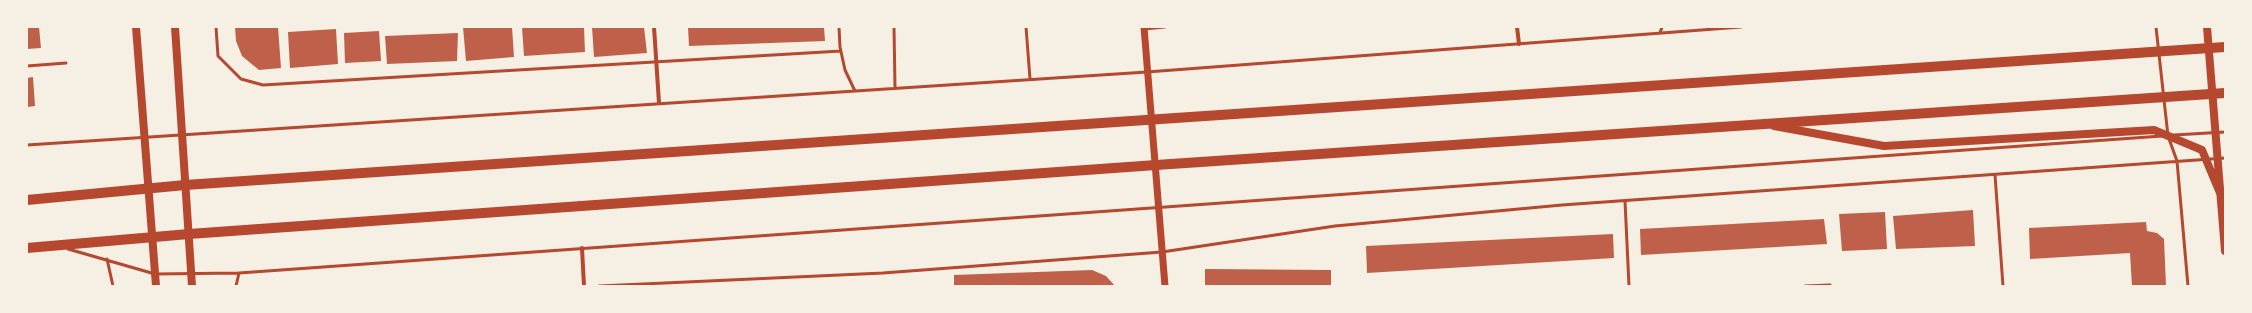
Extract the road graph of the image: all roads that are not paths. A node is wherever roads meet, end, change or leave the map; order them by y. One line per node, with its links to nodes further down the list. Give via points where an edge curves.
1 (136, 27): 37 (main road)
2 (174, 27): 35 (main road)
3 (216, 27): 21 (lane, via 218,56 241,79 263,85)
4 (654, 27): 21 (street)
5 (839, 27): 19 (lane)
6 (894, 27): 26 (lane)
7 (1026, 27): 25 (lane)
8 (1165, 27): 14 (lane)
9 (1517, 27): 16 (street)
10 (1662, 27): 15 (lane)
11 (1741, 27): 15 (lane)
12 (2156, 27): 20 (lane)
13 (2207, 27): 17 (main road)
14 (1144, 28): 24 (street)
15 (1660, 33): 16 (lane)
16 (1519, 44): 24 (lane)
17 (2209, 47): 18 (main road); 20 (main road); 29 (main road)
18 (2225, 47)
19 (841, 51): 21 (lane); 27 (lane, via 845,70)
20 (2159, 51): 30 (lane); 32 (main road)
21 (657, 62): 31 (street)
22 (66, 63): 23 (lane)
23 (27, 66)
24 (1147, 72): 25 (lane); 32 (street)
25 (1030, 79): 26 (lane)
26 (895, 88): 27 (lane)
27 (855, 91): 31 (lane)
28 (2225, 93): 29 (main road)
29 (2213, 94): 30 (main road); 34 (main road)
30 (2164, 97): 33 (main road); 36 (lane)
31 (660, 104): 35 (lane)
32 (1152, 118): 42 (street); 44 (main road)
33 (1767, 124): 36 (main road, via 1884,146 2154,130); 42 (main road)
34 (2221, 132): 36 (lane); 39 (main road)
35 (182, 135): 37 (lane); 44 (main road)
36 (2168, 136): 40 (main road, via 2202,150); 41 (lane); 49 (lane)
37 (144, 137): 38 (lane); 45 (main road)
38 (27, 145)
39 (2222, 158): 40 (lane); 46 (main road)
40 (2206, 159): 41 (lane); 46 (main road)
41 (2177, 161): 43 (lane); 72 (lane)
42 (1156, 165): 49 (street); 50 (main road)
43 (1995, 175): 48 (lane); 71 (lane)
44 (185, 185): 45 (main road); 50 (main road)
45 (148, 189): 47 (main road); 51 (main road)
46 (2220, 193): 55 (main road)
47 (27, 200)
48 (1625, 201): 56 (lane, via 1335,226); 69 (lane)
49 (1159, 206): 54 (lane); 56 (street)
50 (189, 234): 51 (main road); 60 (main road)
51 (152, 238): 52 (main road); 59 (main road)
52 (59, 246): 53 (main road); 57 (lane)
53 (27, 248)
54 (582, 248): 58 (lane); 66 (street)
55 (2225, 251)
56 (1162, 252): 67 (lane, via 882,273); 68 (street)
57 (107, 259): 59 (lane); 62 (lane)
58 (239, 273): 60 (lane); 65 (lane)
59 (155, 274): 60 (lane); 63 (main road)
60 (191, 274): 64 (main road)
61 (1830, 285): 70 (lane)
62 (113, 286)
63 (156, 286)
64 (192, 286)
65 (236, 286)
66 (584, 286)
67 (599, 286)
68 (1165, 286)
69 (1629, 286)
70 (1805, 286)
71 (2004, 286)
72 (2188, 286)

